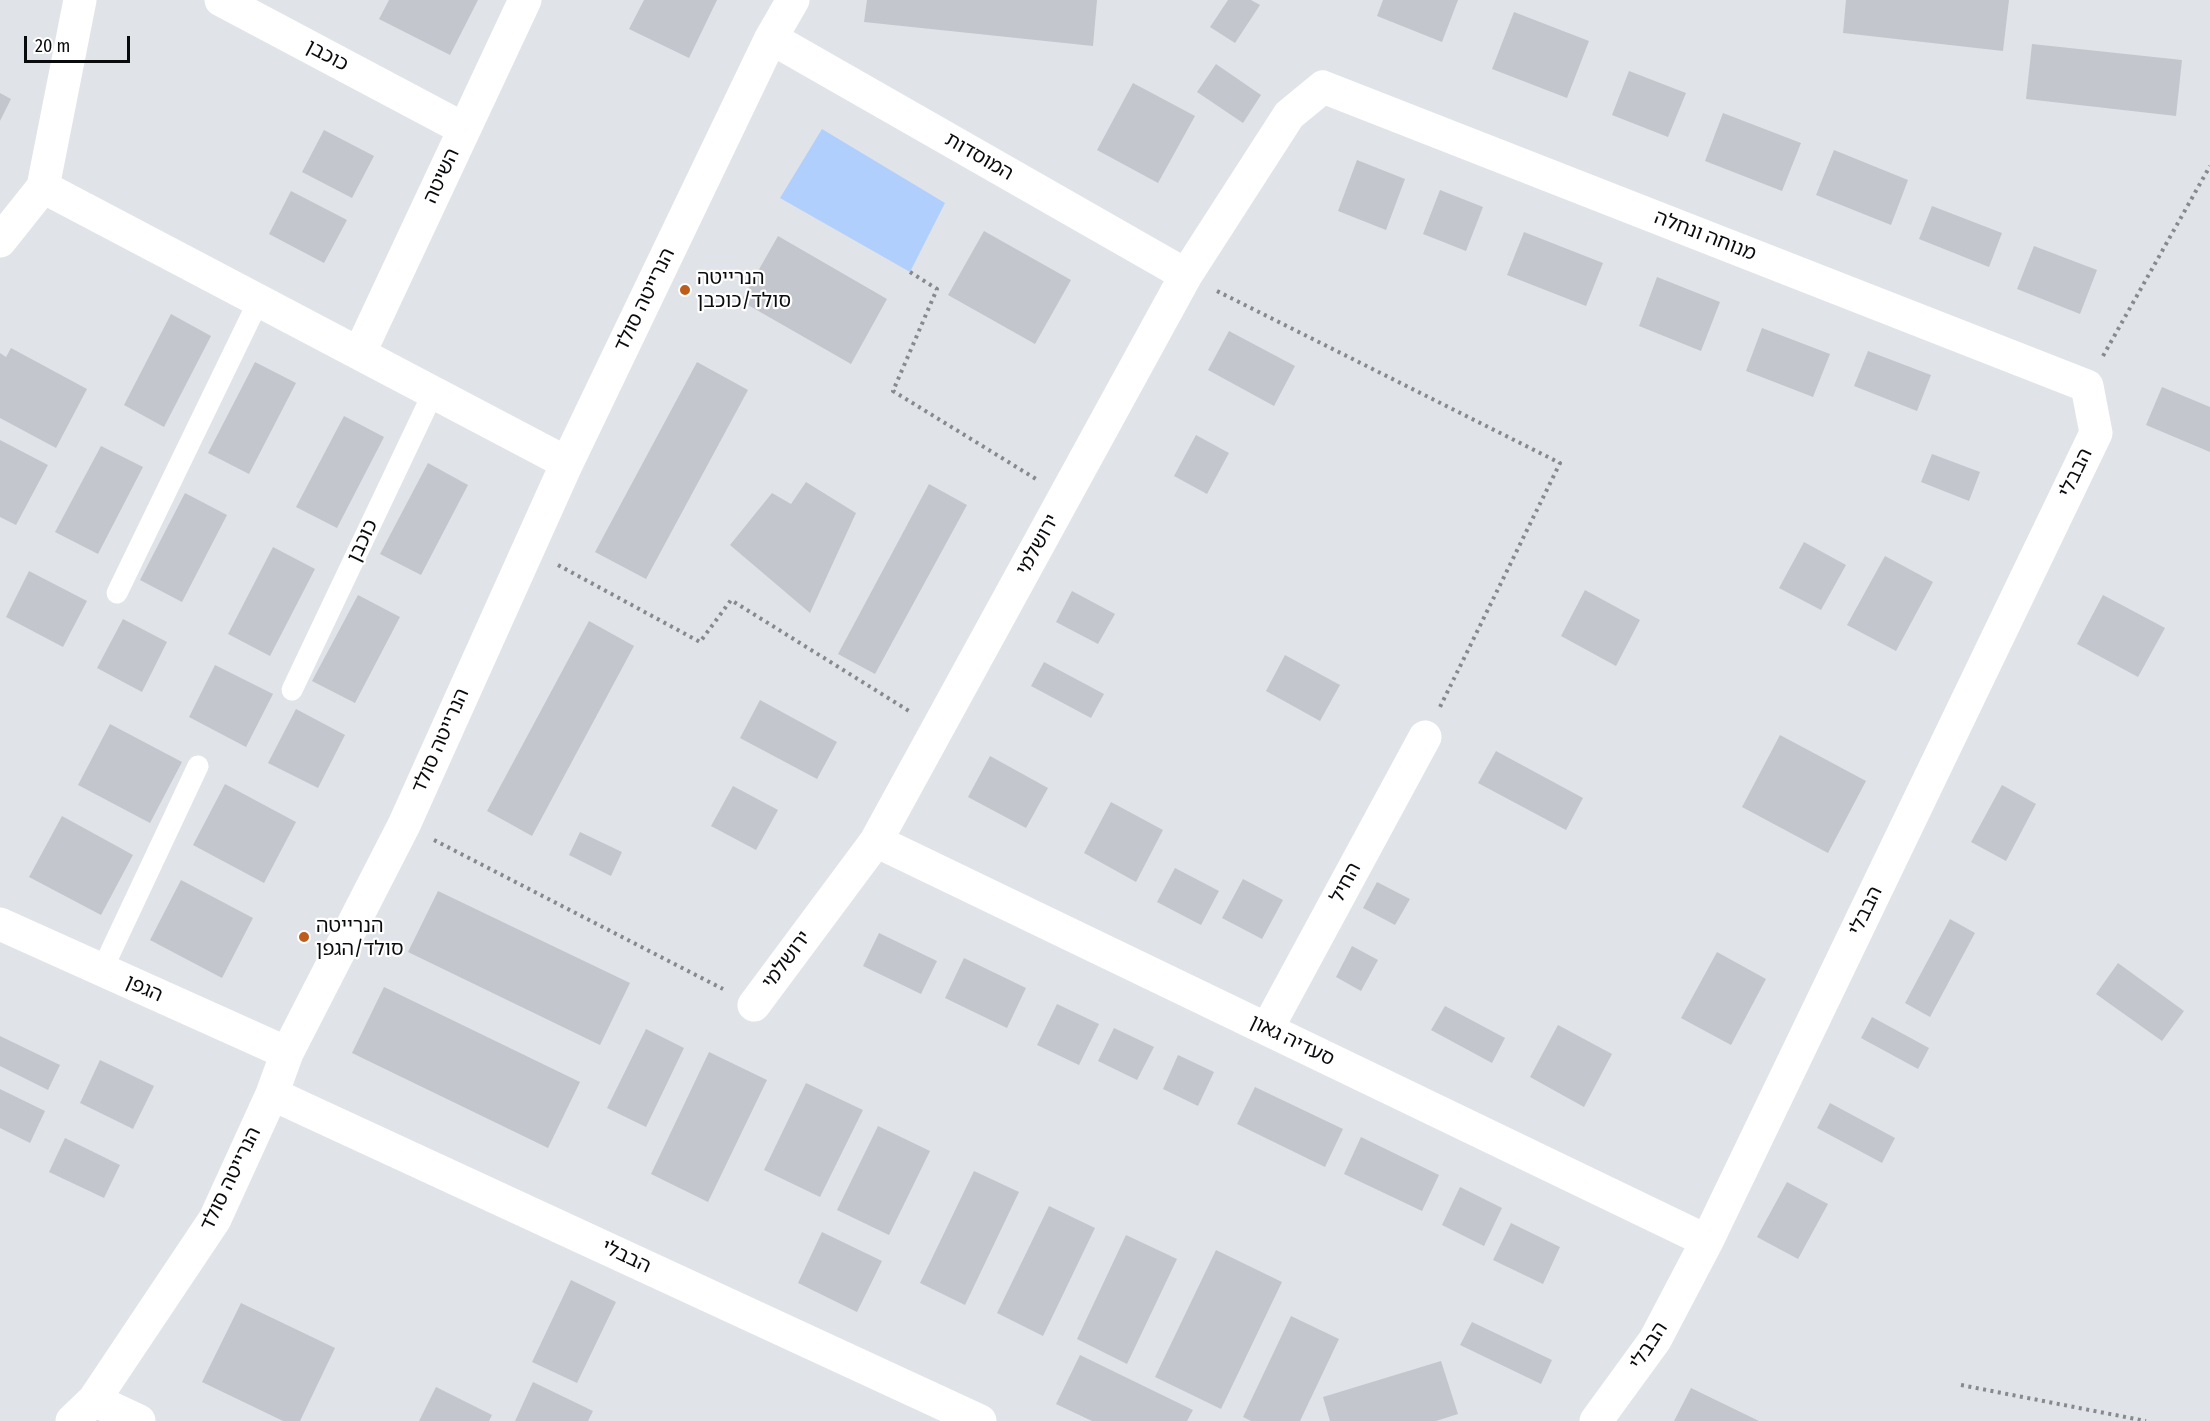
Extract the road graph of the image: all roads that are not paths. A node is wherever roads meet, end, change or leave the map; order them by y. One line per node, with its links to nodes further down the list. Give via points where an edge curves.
1 (80, 0): 8 (street)
2 (221, 0): 7 (street, כוכבן)
3 (525, 0): 7 (street, השיטה)
4 (793, 0): 5 (street, הנרייטה סולד)
5 (771, 38): 10 (street, המוסדות); 15 (street, הנרייטה סולד)
6 (1323, 87): 10 (street, ירושלמי, via 1288,115); 13 (street, מנוחה ונחלה)
7 (464, 129): 12 (street, השיטה)
8 (43, 187): 9 (street); 11 (street)
9 (0, 241)
10 (1186, 275): 20 (street, ירושלמי)
11 (259, 300): 12 (street); 16 (lane)
12 (360, 352): 14 (street)
13 (2087, 386): 27 (street, הבבלי, via 2096,433)
14 (434, 391): 15 (street); 17 (lane, כוכבן)
15 (567, 463): 25 (street, הנרייטה סולד, via 404,825)
16 (117, 593)
17 (292, 690)
18 (1425, 737): 24 (street, החיל)
19 (198, 766): 22 (lane)
20 (876, 841): 23 (street, ירושלמי); 24 (street, סעדיה גאון)
21 (0, 924): 22 (street, הגפן)
22 (102, 970): 25 (street, הגפן)
23 (754, 1005)
24 (1267, 1029): 27 (street, סעדיה גאון)
25 (287, 1053): 26 (street, הנרייטה סולד)
26 (272, 1094): 28 (street, הנרייטה סולד, via 215,1220); 30 (street, הבבלי)
27 (1707, 1241): 31 (street, הבבלי, via 1656,1340)
28 (83, 1411): 29 (street)
29 (139, 1421)
30 (980, 1421)
31 (1596, 1421)

